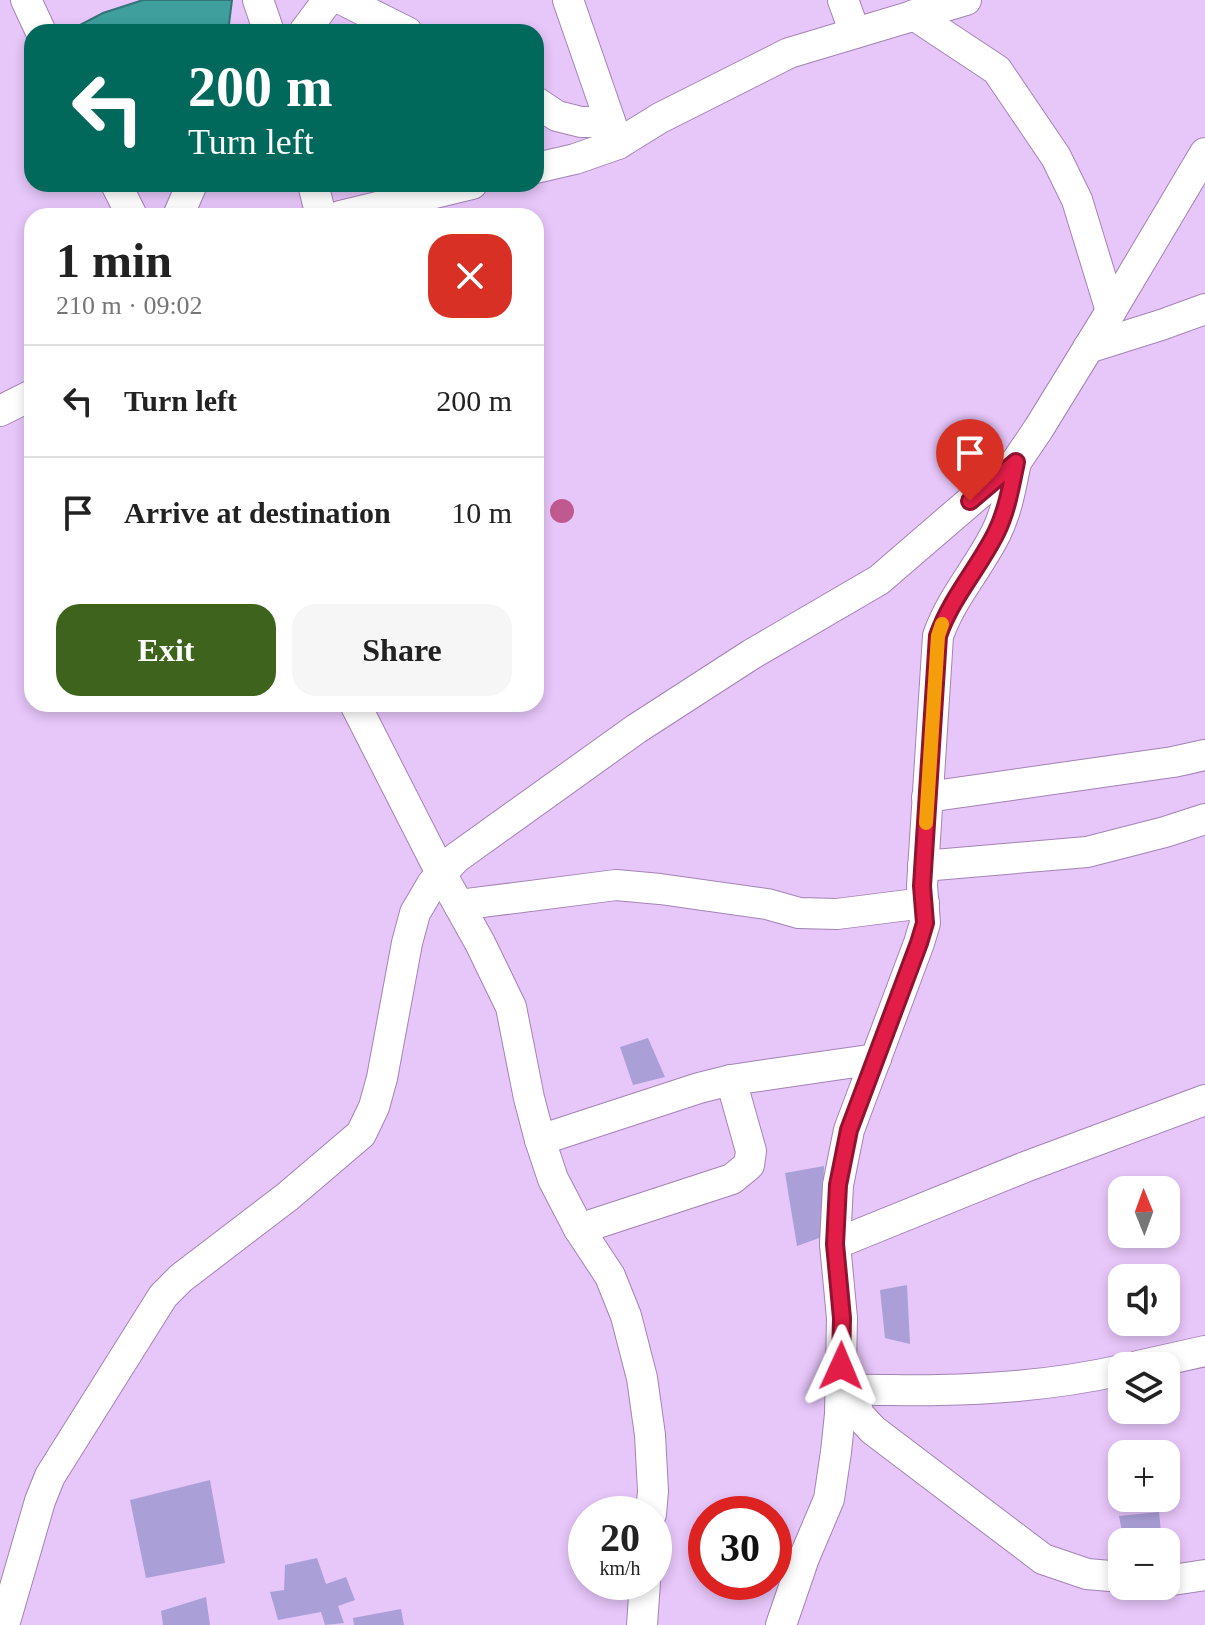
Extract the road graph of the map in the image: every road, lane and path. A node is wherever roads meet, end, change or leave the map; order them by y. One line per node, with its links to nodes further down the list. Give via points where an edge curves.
1 (26, 0): 9 (street)
2 (258, 0): 10 (street)
3 (328, 0): 11 (street)
4 (343, 0): 12 (street)
5 (568, 0): 15 (street)
6 (843, 0): 13 (street)
7 (966, 0): 8 (street)
8 (914, 15): 13 (street); 21 (street, via 997,70 1056,157 1077,200)
9 (37, 24)
10 (266, 24)
11 (310, 24)
12 (391, 24)
13 (855, 33): 15 (street, via 789,53 660,118)
14 (544, 107): 15 (street)
15 (614, 133): 17 (street, via 575,159)
16 (1205, 153): 21 (street)
17 (544, 166)
18 (439, 192): 19 (street)
19 (373, 208)
20 (1205, 309): 22 (street)
21 (1111, 311): 22 (street)
22 (1088, 348): 25 (street)
23 (24, 399): 24 (street)
24 (0, 411)
25 (1016, 462): 28 (street, via 996,533 945,615 938,636); 31 (street, via 879,580 636,729 456,858)
26 (359, 712): 31 (street)
27 (1205, 755): 28 (street)
28 (927, 797): 30 (street)
29 (1205, 819): 30 (street, via 1087,852)
30 (923, 866): 32 (street)
31 (442, 875): 33 (street); 49 (street, via 415,913 382,1078 361,1134 163,1296 50,1476)
32 (924, 903): 33 (street, via 837,914 799,913 767,904 616,885); 34 (street, via 919,943)
33 (459, 905): 37 (street, via 511,1007)
34 (876, 1059): 35 (street); 39 (street, via 849,1130 838,1185)
35 (731, 1080): 37 (street); 38 (street, via 751,1151 749,1165 732,1179)
36 (1205, 1100): 39 (street)
37 (540, 1140): 38 (street)
38 (579, 1229): 44 (street, via 610,1276 626,1316 642,1378)
39 (835, 1244): 43 (street)
40 (1205, 1351): 41 (street)
41 (1180, 1357)
42 (1108, 1373): 43 (street, via 995,1387)
43 (845, 1390): 46 (street, via 873,1430 1043,1559); 51 (street, via 829,1499)
44 (653, 1496)
45 (1205, 1575): 47 (street)
46 (1108, 1576)
47 (1180, 1579)
48 (644, 1600): 50 (street)
49 (4, 1625)
50 (642, 1625)
51 (781, 1625)

